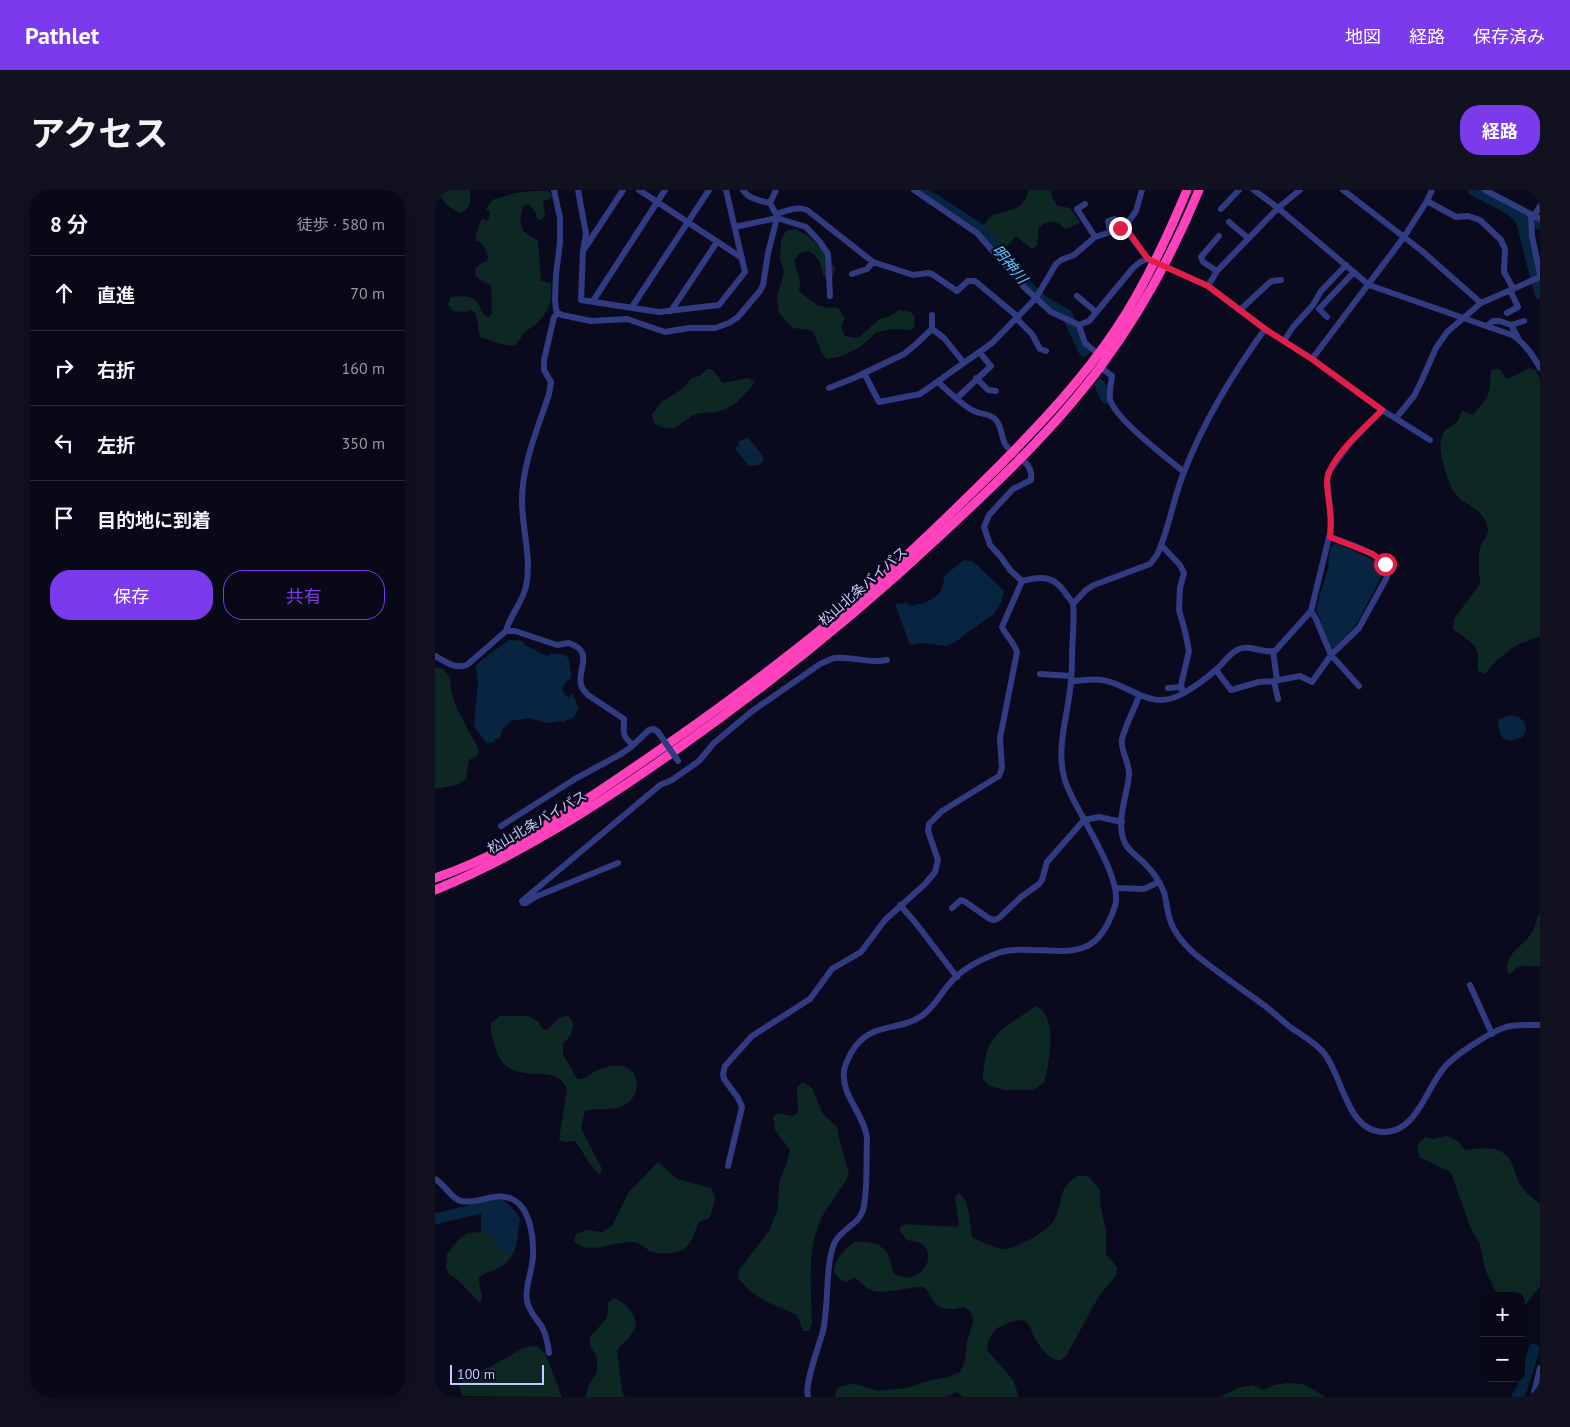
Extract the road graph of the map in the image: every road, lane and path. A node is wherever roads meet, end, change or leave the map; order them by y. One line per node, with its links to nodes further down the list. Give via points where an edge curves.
1 (555, 190): 64 (street, via 560,218 555,275)
2 (623, 190): 40 (street)
3 (639, 190): 21 (street)
4 (665, 190): 21 (street)
5 (709, 190): 30 (street)
6 (726, 190): 32 (street)
7 (743, 190): 22 (street, via 753,198)
8 (776, 190): 22 (street)
9 (1142, 190): 33 (street, via 1136,211)
10 (1187, 190): 42 (highway, 松山北条バイパス)
11 (1199, 190): 45 (highway, 松山北条バイパス)
12 (1239, 190): 26 (street)
13 (1255, 190): 25 (street)
14 (1300, 190): 25 (street)
15 (1343, 190): 37 (street)
16 (1432, 190): 20 (street)
17 (1485, 190): 28 (street)
18 (579, 191): 40 (street, via 586,234)
19 (917, 191): 57 (street, via 977,233)
20 (1427, 201): 37 (street); 54 (street, via 1456,217 1469,216 1480,220 1501,240 1505,249 1504,272)
21 (657, 202): 30 (street); 58 (street)
22 (770, 203): 27 (street)
23 (1085, 204): 36 (street, via 1077,209)
24 (1540, 206): 28 (street)
25 (1278, 208): 38 (street); 44 (street)
26 (1221, 209)
27 (777, 216): 32 (street); 43 (street, via 795,208 807,210); 55 (street, via 789,223 802,225 820,242 828,254); 64 (street, via 760,291 738,316 721,327 665,332 627,319 591,321)
28 (1533, 218): 46 (street)
29 (1114, 219): 34 (street, via 1109,221)
30 (687, 222): 39 (street); 60 (street)
31 (1229, 222): 38 (street)
32 (735, 228): 41 (street)
33 (1124, 228): 34 (street); 42 (street)
34 (1111, 231): 36 (street)
35 (1219, 236): 47 (street, via 1201,257)
36 (1095, 237): 57 (street, via 1056,264)
37 (1404, 237): 52 (street); 59 (street)
38 (1248, 238): 47 (street)
39 (717, 242): 41 (street); 62 (street)
40 (583, 251): 58 (street, via 581,300)
41 (742, 258): 62 (street, via 745,272 719,305)
42 (1151, 260): 45 (street); 63 (street, via 1139,262); 80 (highway, 松山北条バイパス, via 1132,303)
43 (873, 262): 49 (street, via 867,269); 69 (street, via 913,275 932,274 957,292 968,282 975,281)
44 (1346, 265): 48 (street); 77 (street, via 1321,291)
45 (1165, 266): 53 (street); 83 (highway, 松山北条バイパス, via 1141,308)
46 (1539, 266): 50 (street)
47 (1217, 271): 53 (street)
48 (1354, 272): 52 (street); 67 (street, via 1319,309)
49 (852, 274)
50 (1540, 275): 54 (street)
51 (1281, 280): 61 (street, via 1268,284)
52 (1369, 285): 68 (street); 81 (street)
53 (1208, 286): 61 (street)
54 (1511, 289): 59 (street); 65 (street, via 1518,307)
55 (831, 296)
56 (1077, 296): 63 (street)
57 (1036, 298): 69 (street); 71 (street, via 1051,312)
58 (593, 302): 60 (street)
59 (1481, 303): 68 (street)
60 (632, 307): 62 (street)
61 (1240, 310): 75 (street)
62 (671, 311)
63 (1096, 312): 71 (street, via 1089,321)
64 (558, 313): 102 (street, via 544,360 544,370 551,382 549,394 526,467 522,499 527,585)
65 (1507, 313)
66 (932, 315): 74 (street)
67 (1327, 317)
68 (1464, 317): 72 (street); 92 (street, via 1440,340 1413,396)
69 (1018, 318): 78 (street, via 1040,349); 79 (street)
70 (1524, 321): 73 (street)
71 (1076, 324): 80 (street, via 1085,342)
72 (1487, 326): 73 (street, via 1499,321); 76 (street)
73 (1511, 326): 76 (street)
74 (932, 329): 82 (street, via 944,338); 85 (street, via 904,354)
75 (1265, 329): 77 (street); 96 (street, via 1229,382)
76 (1519, 339): 84 (street)
77 (1284, 341): 81 (street)
78 (1046, 351)
79 (979, 352): 82 (street); 86 (street, via 991,366)
80 (1097, 354): 94 (highway, 松山北条バイパス, via 1072,387)
81 (1312, 359): 91 (street)
82 (964, 363): 87 (street)
83 (1100, 367): 95 (highway, 松山北条バイパス); 96 (street, via 1112,376 1110,400 1115,409)
84 (1540, 368)
85 (864, 373): 87 (street, via 879,402 914,396); 88 (street)
86 (977, 378): 89 (street, via 989,390); 90 (street)
87 (938, 382): 90 (street)
88 (829, 388)
89 (996, 391)
90 (957, 398): 94 (street, via 974,412 985,413 995,419 1005,444)
91 (1382, 410): 92 (street); 97 (street, via 1350,443 1328,473)
92 (1396, 418): 93 (street)
93 (1430, 440)
94 (1013, 451): 95 (street); 115 (highway, 松山北条バイパス, via 869,590)
95 (1021, 458): 99 (street, via 1032,473 1031,480 1013,489 989,515 984,527 990,545); 115 (highway, 松山北条バイパス, via 925,550 830,633)
96 (1184, 472): 98 (street)
97 (1330, 537): 101 (street); 104 (street, via 1373,554 1389,572 1359,628)
98 (1161, 546): 100 (street, via 1150,564 1094,585); 113 (street, via 1180,564 1184,574 1179,610 1189,651)
99 (1022, 581): 100 (street, via 1035,578 1056,581); 128 (street, via 1002,627 1017,652 1000,738 1002,768 999,776 941,811 929,824 927,831 938,860 935,872)
100 (1073, 604): 109 (street)
101 (1311, 610): 103 (street); 104 (street)
102 (506, 631): 105 (street, via 460,668); 118 (street, via 557,645 569,642 579,648 583,659 581,684 584,690 624,719 623,733)
103 (1273, 652): 107 (street, via 1238,648); 110 (street)
104 (1331, 654): 110 (street, via 1312,682 1300,676); 111 (street)
105 (435, 656)
106 (887, 660): 117 (street, via 833,658)
107 (1216, 670): 110 (street, via 1231,690); 113 (street)
108 (1040, 674): 109 (street)
109 (1071, 678): 114 (street, via 1101,679); 120 (street, via 1061,762 1066,784)
110 (1276, 681): 116 (street)
111 (1359, 686)
112 (1168, 688): 113 (street)
113 (1182, 690): 114 (street, via 1161,699)
114 (1139, 696): 121 (street, via 1123,738 1129,770)
115 (741, 698): 117 (street); 124 (highway, 松山北条バイパス, via 586,800 495,853); 127 (highway, 松山北条バイパス, via 638,776 551,832)
116 (1278, 699)
117 (751, 712): 119 (street)
118 (633, 745): 119 (street, bridge, via 649,730 654,730); 122 (street)
119 (685, 771): 123 (street, via 660,785 522,901 526,903)
120 (1084, 820): 121 (street, via 1099,817); 126 (street); 129 (street, via 1047,862 1039,884 999,918 990,919 961,900)
121 (1122, 822): 125 (street, via 1121,833 1126,845)
122 (501, 826)
123 (618, 863)
124 (435, 878)
125 (1159, 882): 126 (street, via 1144,889); 133 (street, via 1170,922 1184,944 1313,1042 1324,1053 1352,1111 1362,1125 1375,1132 1396,1131 1407,1124 1448,1063)
126 (1116, 888): 130 (street, via 1115,905 1107,923 1100,936 1086,947 1010,950 987,958)
127 (435, 890)
128 (900, 905): 130 (street); 134 (street, via 861,952 832,969 810,999 753,1036 725,1066 724,1079 741,1107)
129 (952, 908)
130 (957, 976): 138 (street, via 921,1017 870,1033 847,1060 844,1080 847,1092 862,1118 867,1138 864,1207 858,1219 834,1243 826,1315 808,1383)
131 (1470, 985): 133 (street)
132 (1540, 1025): 133 (street, via 1513,1025)
133 (1492, 1034)
134 (728, 1166)
135 (435, 1179): 136 (street, via 460,1200 505,1196 518,1202 525,1212 533,1255 527,1298 531,1314 542,1327)
136 (549, 1353)
137 (1540, 1368): 139 (street)
138 (808, 1397)
139 (1533, 1397)

